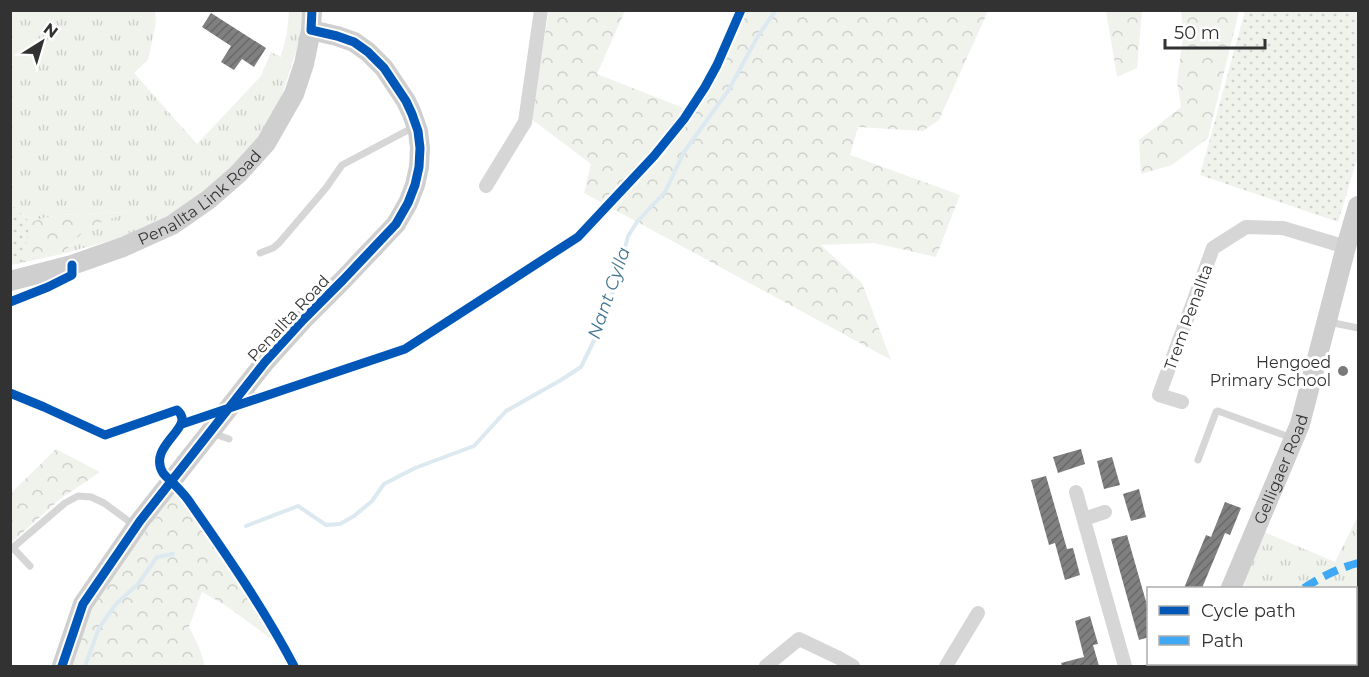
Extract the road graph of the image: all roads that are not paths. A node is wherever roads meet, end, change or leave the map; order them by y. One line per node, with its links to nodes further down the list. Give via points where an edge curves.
1 (541, 10): 4 (street, via 525,122)
2 (312, 20): 3 (street, Penallta Road, via 354,42 384,68); 8 (street, Penallta Link Road, via 294,94 266,143 208,200 172,225 123,247)
3 (416, 126): 7 (lane, via 342,165 279,243); 12 (street, Penallta Road, via 419,167 408,203 396,224 265,362)
4 (486, 186)
5 (1359, 207): 6 (street, Gelligaer Road)
6 (1346, 247): 9 (street, Gelligaer Road); 11 (street, Trem Penallta, via 1283,228 1246,227 1213,248 1159,395)
7 (260, 253)
8 (10, 281)
9 (1327, 321): 10 (lane); 13 (street, Gelligaer Road)
10 (1359, 328)
11 (1182, 402)
12 (210, 432): 14 (lane); 19 (street, Penallta Road)
13 (1294, 438): 15 (lane, via 1218,411); 22 (street, Gelligaer Road)
14 (229, 439)
15 (1198, 460)
16 (1076, 492): 18 (street)
17 (1105, 512): 18 (street)
18 (1084, 519): 28 (street)
19 (136, 526): 20 (lane, via 104,503 78,496); 24 (street, Penallta Road, via 83,604)
20 (12, 549): 21 (lane)
21 (30, 566)
22 (1231, 587)
23 (978, 613): 27 (street)
24 (62, 666)
25 (766, 666): 26 (street, via 799,639)
26 (853, 666)
27 (946, 666)
28 (1125, 666)

